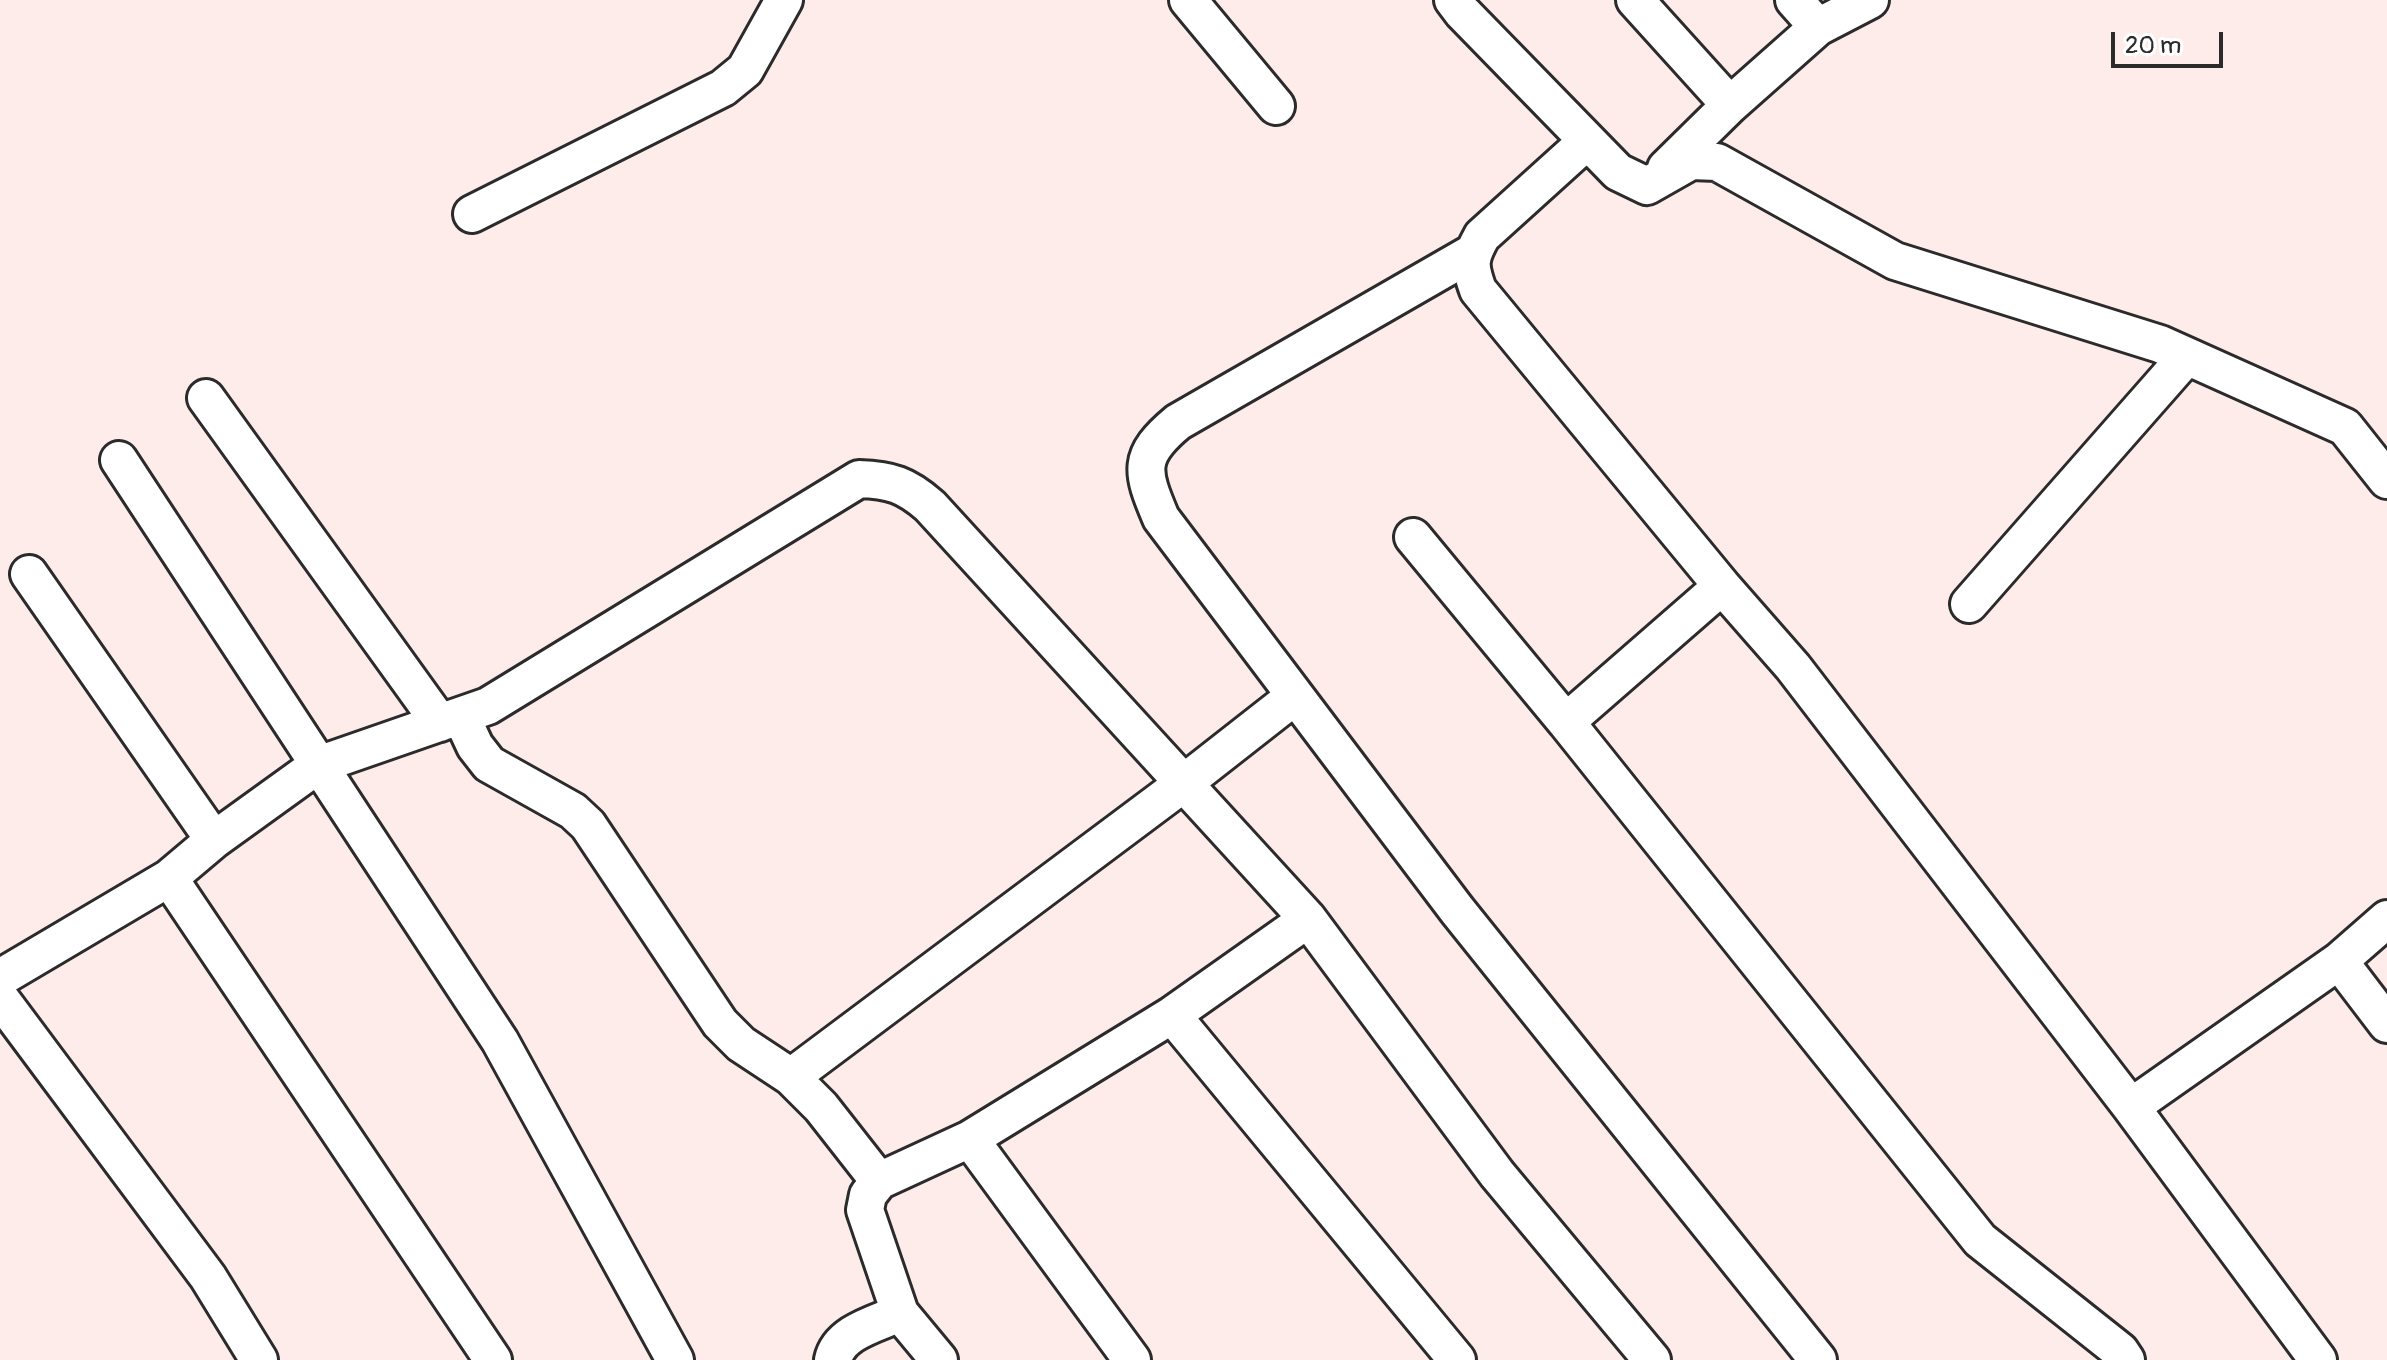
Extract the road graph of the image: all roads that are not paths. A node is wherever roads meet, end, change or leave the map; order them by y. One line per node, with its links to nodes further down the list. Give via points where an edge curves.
1 (784, 0): 12 (street, via 745,70 723,88)
2 (1188, 0): 9 (street)
3 (1453, 0): 10 (street)
4 (1635, 0): 8 (street)
5 (1794, 0): 7 (street)
6 (1870, 0): 7 (street)
7 (1818, 27): 8 (street)
8 (1730, 105): 11 (street)
9 (1276, 106)
10 (1587, 141): 11 (street, via 1618,172); 13 (street, via 1482,236)
11 (1647, 186): 14 (street, via 1691,161 1717,162 1895,261)
12 (472, 214)
13 (1472, 253): 20 (street, via 1478,290); 22 (street, via 1178,422 1147,456 1148,488 1161,518)
14 (2187, 356): 17 (street, via 2345,427); 21 (street)
15 (206, 398): 23 (street)
16 (119, 460): 25 (street)
17 (2387, 480)
18 (1413, 537): 24 (street)
19 (29, 574): 27 (street)
20 (1722, 586): 24 (street); 37 (street, via 1793,667)
21 (1969, 604)
22 (1295, 696): 26 (street); 49 (street, via 1457,910)
23 (451, 719): 25 (street); 26 (street, via 488,706 859,479 884,480 912,489 930,506); 36 (street, via 489,764 573,811 588,825 720,1023 741,1044)
24 (1566, 722): 50 (street, via 1980,1240)
25 (318, 765): 27 (street); 43 (street, via 500,1041)
26 (1184, 783): 29 (street); 36 (street)
27 (214, 840): 28 (street)
28 (169, 878): 32 (street); 42 (street)
29 (1308, 919): 34 (street); 48 (street, via 1497,1174)
30 (2387, 919): 31 (street)
31 (2339, 961): 35 (street); 37 (street)
32 (0, 978)
33 (0, 998): 41 (street, via 208,1277)
34 (1172, 1015): 38 (street); 47 (street)
35 (2387, 1024)
36 (791, 1077): 39 (street)
37 (2131, 1107): 51 (street)
38 (970, 1139): 39 (street); 46 (street)
39 (879, 1181): 40 (street, via 865,1210)
40 (900, 1313): 44 (street, via 845,1338 836,1346); 45 (street)
41 (259, 1360)
42 (493, 1360)
43 (675, 1360)
44 (833, 1360)
45 (939, 1360)
46 (1132, 1360)
47 (1457, 1360)
48 (1652, 1360)
49 (1818, 1360)
50 (2126, 1360)
51 (2318, 1360)

